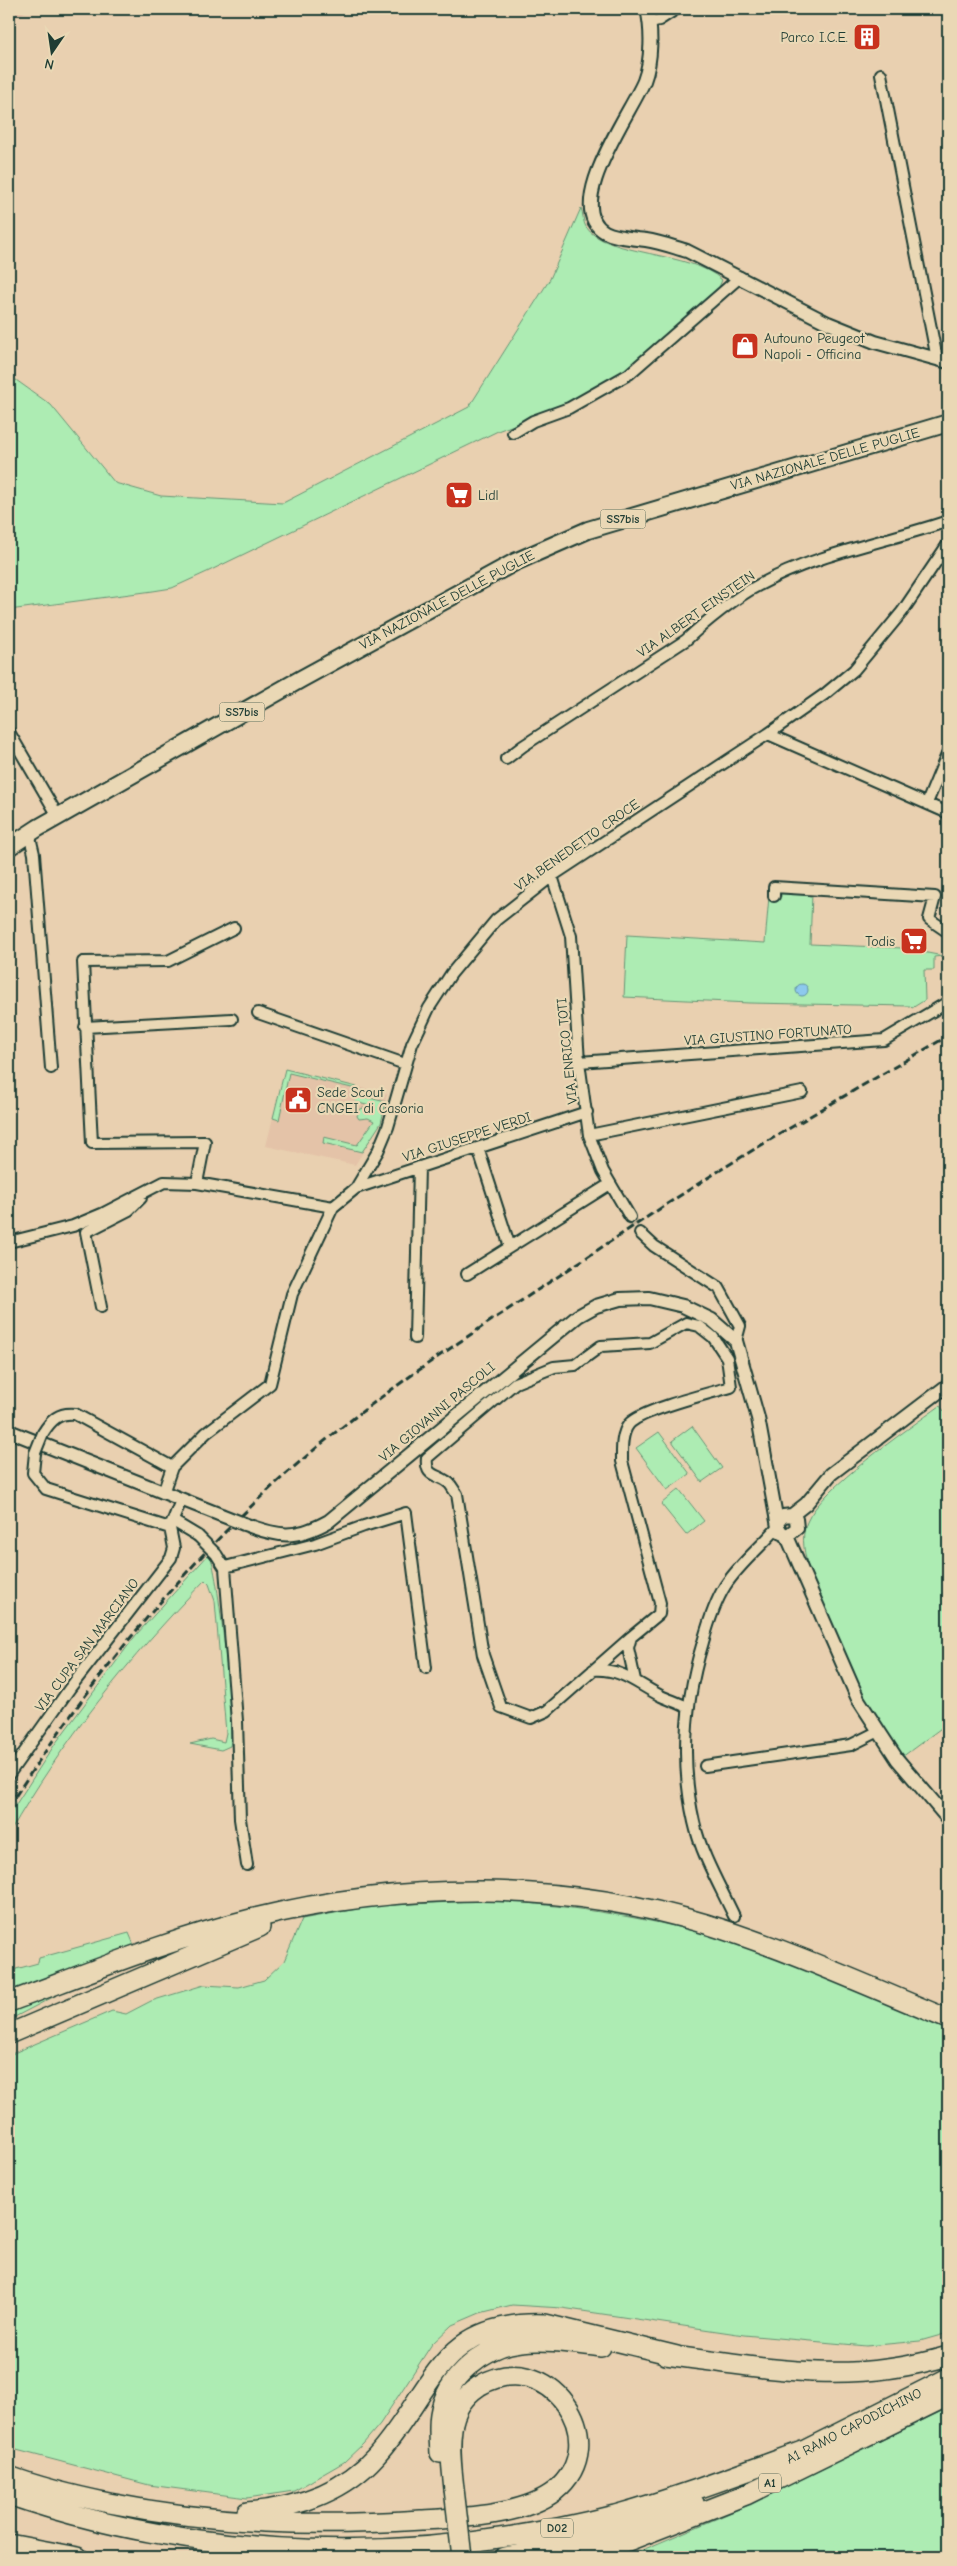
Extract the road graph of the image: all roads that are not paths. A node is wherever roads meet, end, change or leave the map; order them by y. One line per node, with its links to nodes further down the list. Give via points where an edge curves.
1 (647, 9): 3 (street)
2 (676, 9): 3 (street)
3 (650, 22): 5 (street, via 650,50 644,80 604,156 592,190 591,210 595,225 606,233 666,244)
4 (881, 74): 6 (street)
5 (740, 277): 6 (street, via 828,323 875,342); 8 (street, via 629,378 569,408 533,420)
6 (942, 360)
7 (948, 423): 17 (main road, VIA NAZIONALE DELLE PUGLIE / SS7bis, via 588,530 515,562)
8 (513, 434)
9 (948, 521): 14 (street, VIA ALBERT EINSTEIN, via 828,557 759,585 703,624 686,640)
10 (948, 544): 12 (street, VIA BENEDETTO CROCE, via 902,612 854,670)
11 (9, 732): 17 (street)
12 (768, 734): 15 (street); 20 (street, VIA BENEDETTO CROCE)
13 (948, 752): 15 (street)
14 (506, 759)
15 (927, 803): 16 (street)
16 (948, 813)
17 (58, 816): 18 (main road, VIA NAZIONALE DELLE PUGLIE / SS7bis)
18 (29, 834): 19 (main road, VIA NAZIONALE DELLE PUGLIE / SS7bis); 30 (street, via 34,854)
19 (9, 847)
20 (552, 876): 28 (street, VIA ENRICO TOTI, via 571,936); 29 (street, VIA BENEDETTO CROCE, via 496,920 451,974 429,1008)
21 (774, 896): 23 (street, via 774,887 935,897 929,919)
22 (234, 928): 27 (street, via 168,960 82,962)
23 (948, 932)
24 (948, 1002): 28 (street, VIA GIUSTINO FORTUNATO, via 884,1040)
25 (258, 1013): 29 (street)
26 (232, 1020): 27 (street)
27 (86, 1027): 36 (street, via 92,1143 206,1142)
28 (579, 1062): 32 (street, VIA ENRICO TOTI)
29 (405, 1064): 38 (street, VIA BENEDETTO CROCE, via 388,1127)
30 (51, 1068)
31 (802, 1092): 33 (street)
32 (587, 1112): 33 (street, VIA ENRICO TOTI); 34 (street, VIA GIUSEPPE VERDI)
33 (589, 1135): 37 (street, VIA ENRICO TOTI)
34 (478, 1148): 35 (street, VIA GIUSEPPE VERDI); 44 (street)
35 (419, 1167): 38 (street, VIA GIUSEPPE VERDI); 47 (street)
36 (197, 1183): 39 (street, via 164,1182); 40 (street)
37 (610, 1184): 41 (street, VIA ENRICO TOTI); 44 (street)
38 (356, 1188): 40 (street, VIA BENEDETTO CROCE)
39 (148, 1191): 43 (street, via 73,1226); 46 (street, via 129,1210 86,1232)
40 (333, 1207): 51 (street, VIA BENEDETTO CROCE, via 292,1294 270,1384 206,1433)
41 (630, 1217)
42 (640, 1233): 48 (street, via 654,1246 719,1288 740,1326)
43 (9, 1242)
44 (510, 1246): 45 (street)
45 (467, 1274)
46 (100, 1307)
47 (415, 1338)
48 (736, 1341): 53 (street, VIA GIOVANNI PASCOLI, bridge, via 712,1320 682,1306 649,1298 620,1299 596,1306 578,1316 329,1522 307,1532 284,1536); 55 (street, via 758,1418 773,1489)
49 (948, 1385): 55 (street, via 832,1474)
50 (9, 1431): 52 (street, VIA GIOVANNI PASCOLI)
51 (172, 1467): 52 (street, VIA BENEDETTO CROCE); 54 (street, bridge, via 75,1414 60,1415 48,1424 35,1454 33,1473 46,1489)
52 (163, 1493): 53 (street, VIA GIOVANNI PASCOLI)
53 (181, 1500): 54 (street)
54 (171, 1525): 56 (street, bridge, via 198,1536); 64 (street, VIA CUPA SAN MARCIANO, via 174,1548 170,1558)
55 (787, 1525): 61 (street, via 742,1563 724,1587 707,1627 692,1676); 62 (street, via 802,1572 858,1699)
56 (225, 1567): 58 (street, via 315,1544 406,1513); 66 (street, via 237,1721 240,1819)
57 (631, 1637): 59 (street); 59 (street, via 659,1614 660,1603 622,1461 622,1441 629,1424 643,1414 731,1387 727,1358 713,1337 699,1326 686,1323 650,1343 601,1346 575,1365 554,1367 515,1383 427,1458 429,1472 450,1484 457,1494 483,1655 501,1707 531,1718 547,1711); 60 (street, via 628,1648)
58 (426, 1668)
59 (593, 1670): 60 (street, via 607,1669)
60 (635, 1680): 61 (street)
61 (687, 1707): 68 (street, via 686,1778 694,1824)
62 (878, 1731): 63 (street, via 851,1745); 65 (street)
63 (704, 1766)
64 (9, 1774)
65 (948, 1820)
66 (247, 1865)
67 (312, 1906): 69 (highway, via 217,1928 142,1952); 70 (highway, via 392,1895 493,1892 548,1895 620,1905 705,1924 760,1942); 71 (highway)
68 (734, 1916)
69 (9, 2002)
70 (948, 2019)
71 (9, 2034)
72 (677, 2356): 73 (highway, via 753,2368 828,2374 895,2368); 78 (highway, via 541,2341 504,2345 489,2352 463,2371 440,2412 439,2440); 79 (highway, via 545,2324 506,2326 472,2338 458,2347 430,2377 376,2456 358,2473 316,2498 294,2506 243,2512)
73 (948, 2356)
74 (948, 2378): 76 (highway, A1 RAMO CAPODICHINO / A1)
75 (948, 2396): 86 (highway, A1 RAMO CAPODICHINO / A1, via 746,2494)
76 (805, 2450): 82 (highway, D02, via 614,2515); 85 (highway, A1 RAMO CAPODICHINO / A1, via 690,2505 622,2530)
77 (9, 2476): 79 (highway)
78 (449, 2490): 79 (highway, via 452,2428 463,2400 486,2382 513,2376 538,2380 560,2395 572,2413 578,2435 574,2464 556,2490 542,2500 501,2511 438,2520 374,2523 241,2522 160,2513); 82 (highway); 84 (highway, bridge)
79 (67, 2494)
80 (9, 2496): 82 (highway, via 114,2526 179,2539 308,2551)
81 (9, 2544): 83 (highway)
82 (446, 2551)
83 (78, 2557)
84 (462, 2557)
85 (505, 2557)
86 (587, 2557)

